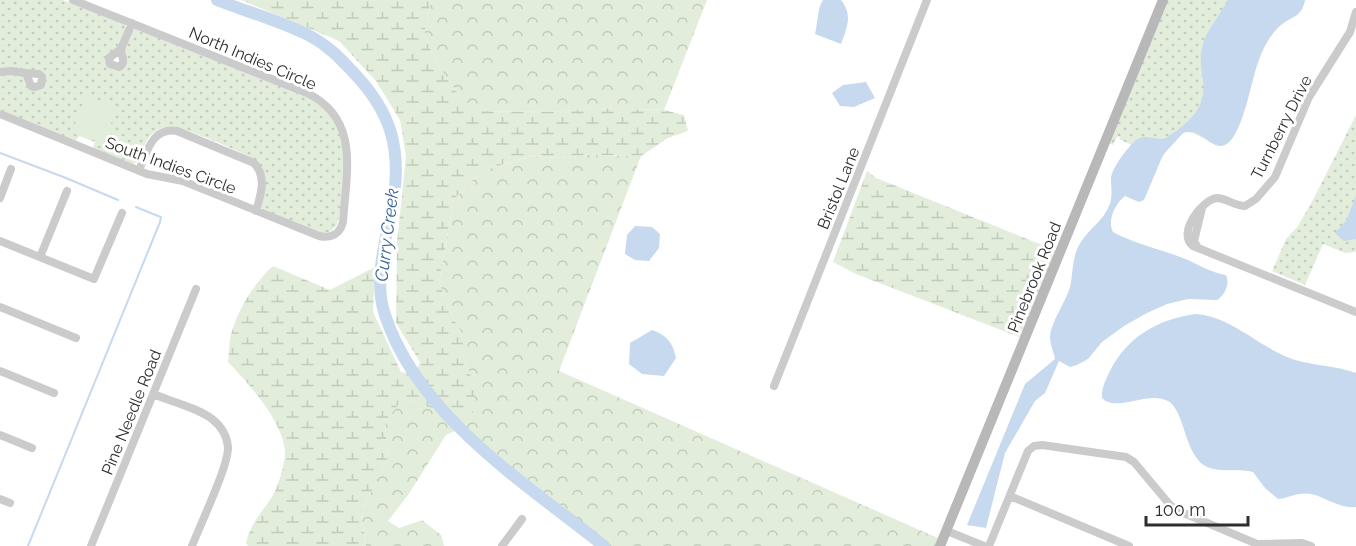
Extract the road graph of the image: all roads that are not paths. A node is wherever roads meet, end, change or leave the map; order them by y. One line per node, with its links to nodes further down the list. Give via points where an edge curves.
1 (73, 0): 5 (street, North Indies Circle)
2 (927, 0): 24 (street, Bristol Lane)
3 (1162, 0): 33 (street, Pinebrook Road)
4 (1356, 12): 21 (street, Turnberry Drive, via 1350,32 1309,97 1268,187 1247,206 1216,198 1208,201 1186,235 1190,244 1199,249)
5 (132, 23): 6 (street); 16 (street, North Indies Circle, via 307,93 330,110 342,128 348,152 343,222)
6 (121, 49)
7 (0, 72): 8 (street)
8 (27, 73)
9 (0, 114): 11 (street, South Indies Circle)
10 (11, 169): 13 (street)
11 (139, 171): 14 (street, South Indies Circle, via 183,181); 14 (street, via 153,139 164,131 177,131 254,163 262,178)
12 (67, 191): 18 (street)
13 (0, 198)
14 (255, 211): 16 (street, South Indies Circle, via 325,238)
15 (122, 213): 18 (street, via 94,279)
16 (333, 236)
17 (0, 241): 18 (street)
18 (40, 257)
19 (196, 289): 26 (street, Pine Needle Road)
20 (0, 307): 22 (street)
21 (1356, 312)
22 (76, 338)
23 (0, 371): 25 (street)
24 (774, 386)
25 (54, 393)
26 (153, 394): 34 (street, Pine Needle Road); 35 (street, via 210,417 227,440 225,464)
27 (0, 435): 28 (street)
28 (32, 448)
29 (1010, 496): 39 (street); 40 (street); 41 (street, via 1027,453 1034,446 1124,457 1134,462 1179,512 1257,544)
30 (0, 499): 31 (street)
31 (10, 503)
32 (522, 519): 36 (street)
33 (947, 531): 37 (street, Pinebrook Road); 38 (street)
34 (91, 546)
35 (192, 546)
36 (502, 546)
37 (940, 546)
38 (984, 546)
39 (989, 546)
40 (1129, 546)
41 (1311, 546)

